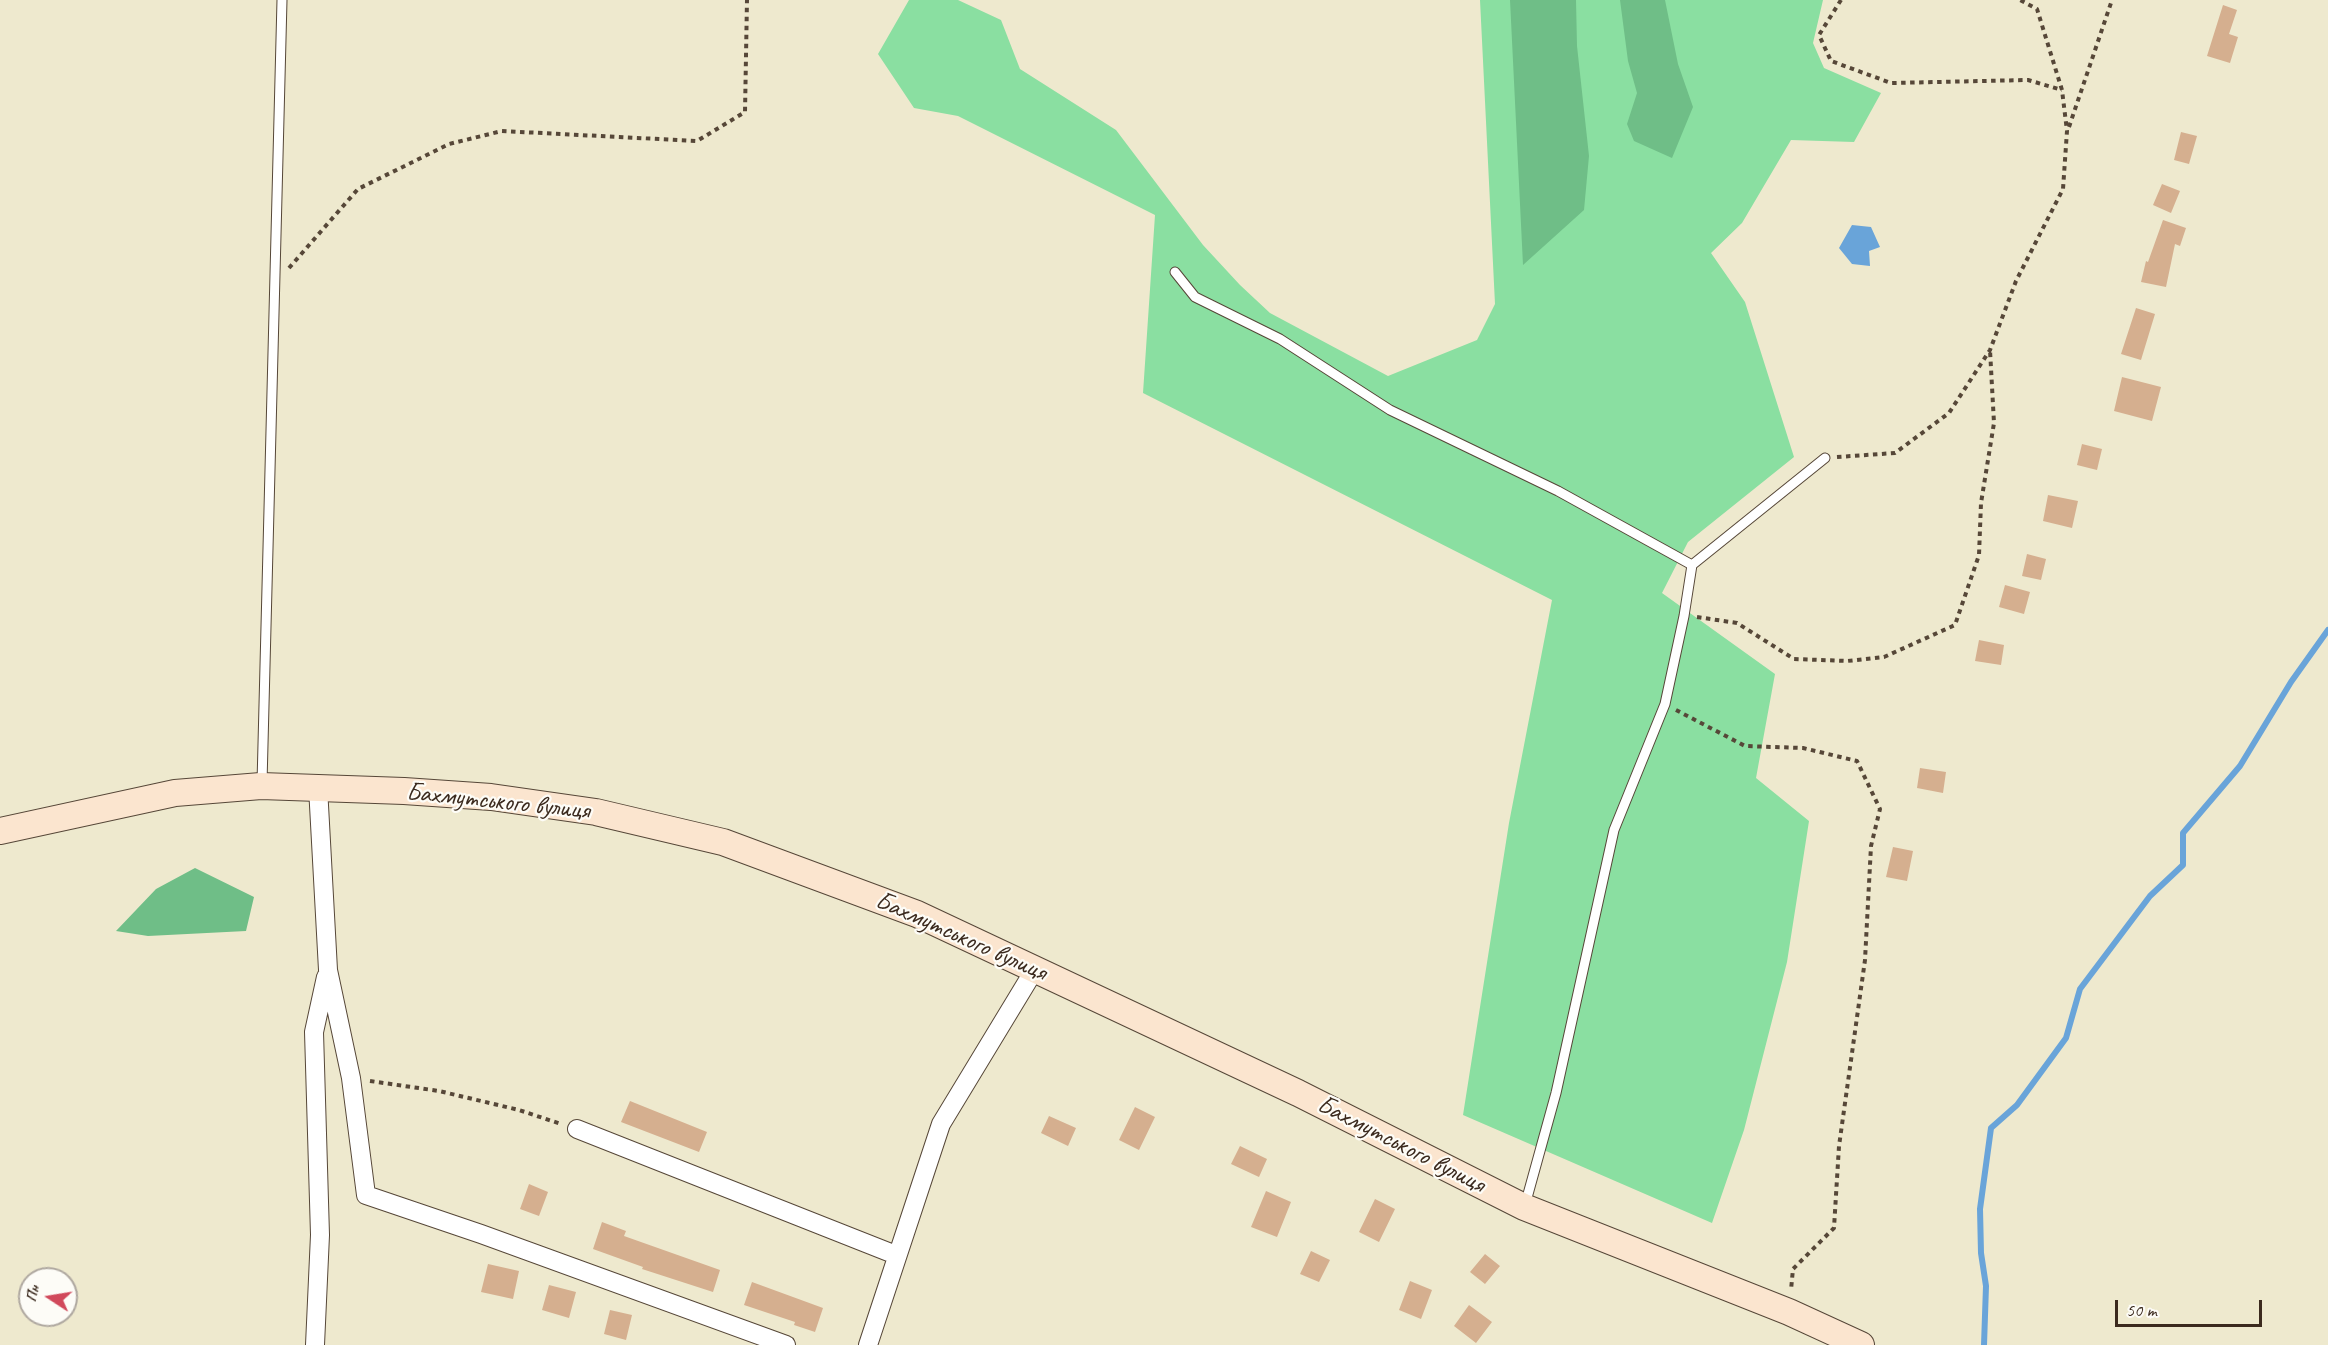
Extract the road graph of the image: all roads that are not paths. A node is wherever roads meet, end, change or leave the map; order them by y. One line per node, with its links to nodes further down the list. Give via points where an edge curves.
1 (282, 0): 5 (lane)
2 (1175, 272): 4 (lane, via 1195,297 1280,339 1390,410 1558,491)
3 (1825, 458): 4 (lane)
4 (1692, 565): 11 (lane, via 1665,704 1614,830 1556,1093)
5 (261, 786): 6 (main road, Бахмутського вулиця); 7 (main road, Бахмутського вулиця, via 175,793)
6 (318, 787): 8 (main road, Бахмутського вулиця, via 491,797 596,812 723,842 917,914); 9 (street)
7 (0, 831)
8 (1035, 969): 11 (main road, Бахмутського вулиця, via 1298,1093); 12 (street, via 941,1124)
9 (328, 970): 13 (street, via 314,1032 320,1234); 14 (street, via 351,1078 366,1195)
10 (577, 1129): 12 (street)
11 (1524, 1207): 16 (main road, Бахмутського вулиця, via 1789,1312)
12 (896, 1255): 15 (street)
13 (315, 1345)
14 (786, 1345)
15 (868, 1345)
16 (1861, 1345)

